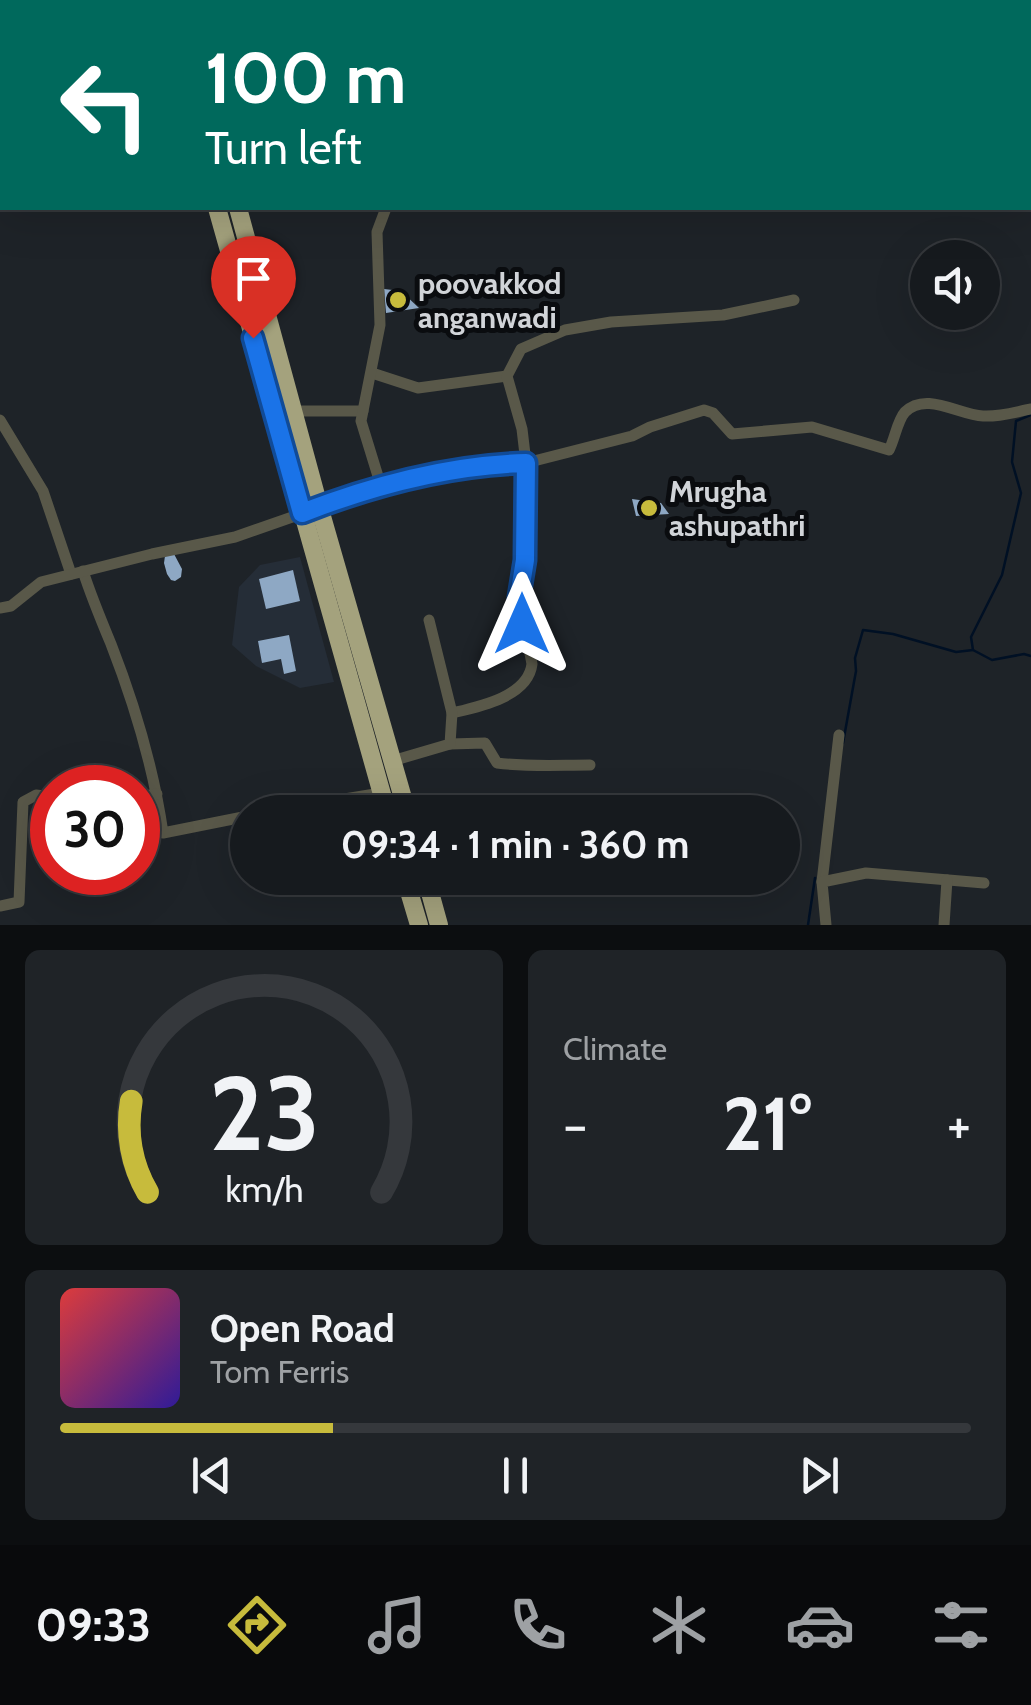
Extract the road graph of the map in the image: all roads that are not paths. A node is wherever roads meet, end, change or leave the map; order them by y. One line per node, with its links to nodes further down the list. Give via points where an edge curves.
1 (219, 210): 13 (highway)
2 (239, 210): 8 (highway)
3 (385, 210): 5 (street, via 378,232 380,325)
4 (794, 300): 6 (street, via 565,330 521,349)
5 (372, 373): 6 (street, via 418,388); 9 (street)
6 (507, 376): 11 (street)
7 (1031, 409): 11 (street, via 981,416 944,405 916,406 906,411 890,450 812,426 732,434 713,413 696,410 632,436)
8 (293, 412): 9 (street); 13 (highway)
9 (363, 412): 12 (street)
10 (0, 420): 14 (street, via 43,492)
11 (526, 463): 12 (street, via 450,469); 17 (street, via 519,597 531,672 514,691)
12 (380, 486): 13 (street)
13 (310, 510): 14 (street, via 236,537); 20 (highway); 23 (highway)
14 (77, 572): 15 (street, via 41,582); 21 (street, via 112,646)
15 (0, 608)
16 (429, 620): 17 (street)
17 (452, 713): 19 (street)
18 (839, 736): 31 (street)
19 (450, 744): 20 (street); 22 (street, via 485,743 497,763 528,768)
20 (392, 761): 26 (highway)
21 (149, 765)
22 (590, 765)
23 (381, 792): 24 (street); 25 (highway)
24 (364, 795)
25 (382, 795)
26 (402, 795)
27 (30, 798): 35 (street, via 23,802 19,902)
28 (160, 807): 29 (street, via 164,833)
29 (230, 820)
30 (947, 880): 31 (street, via 866,873); 32 (street); 39 (street)
31 (822, 882): 38 (street)
32 (984, 883)
33 (411, 895): 36 (highway)
34 (431, 895): 37 (highway)
35 (0, 906)
36 (420, 925)
37 (440, 925)
38 (826, 925)
39 (944, 925)

